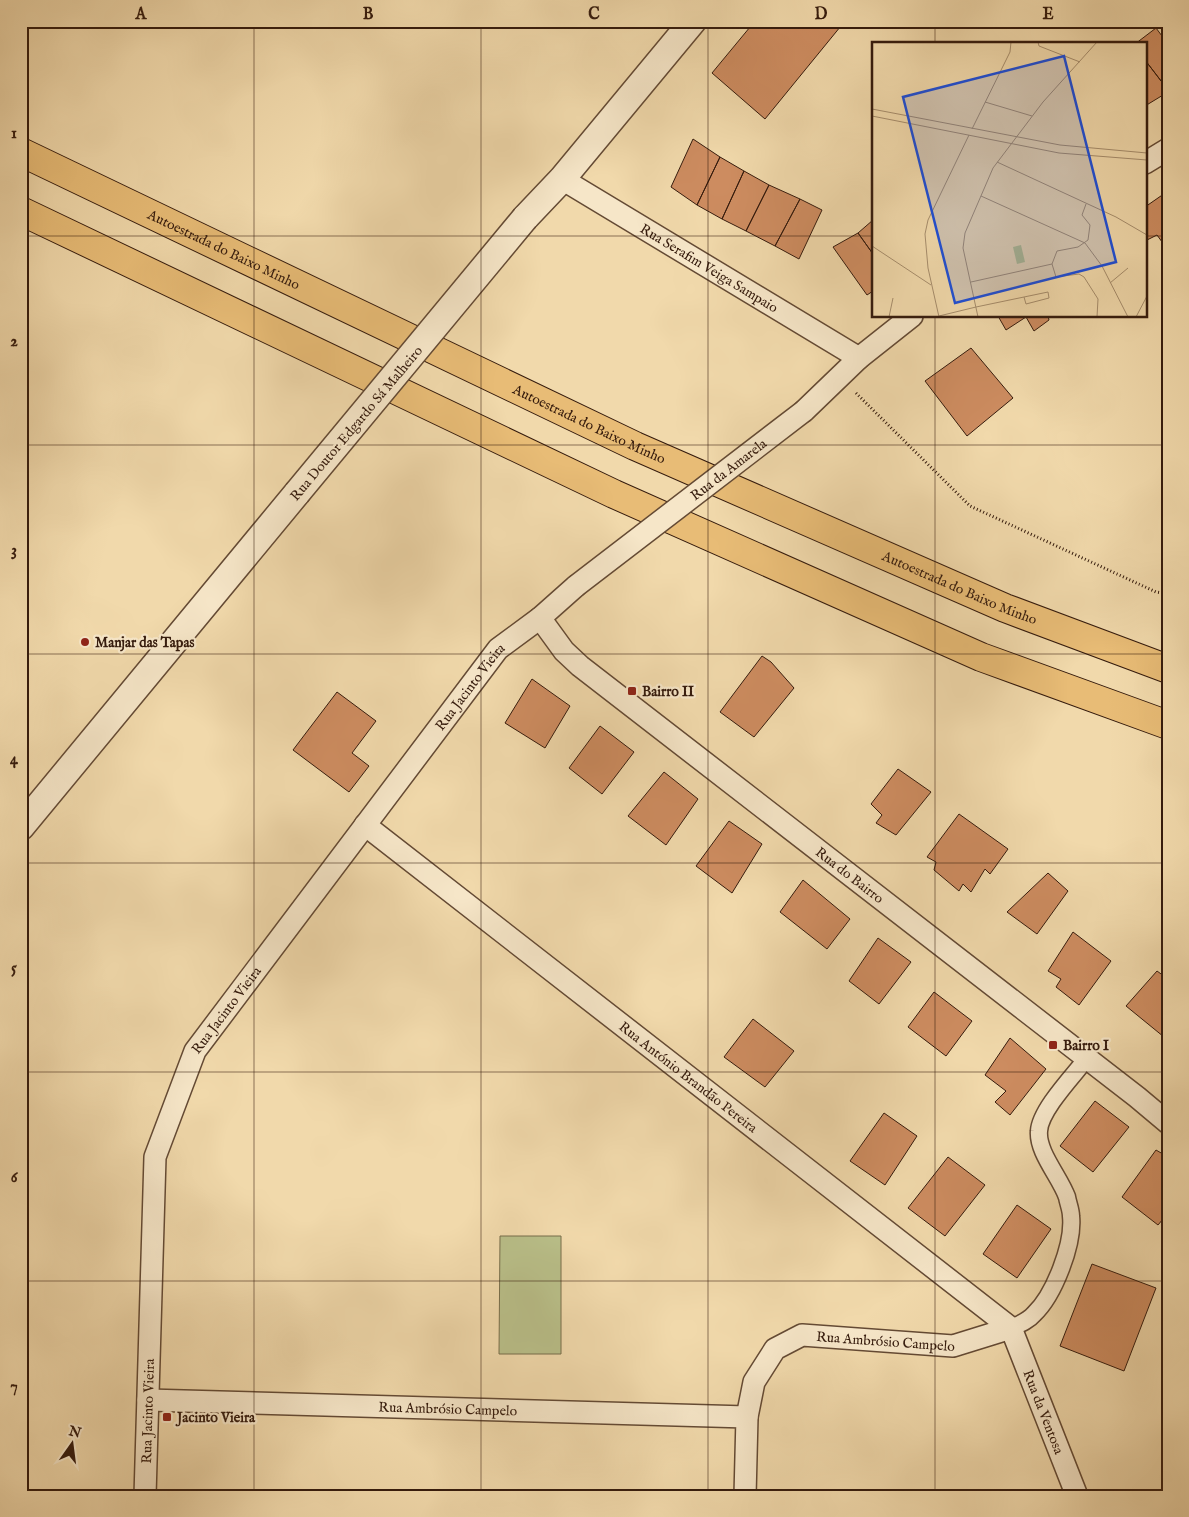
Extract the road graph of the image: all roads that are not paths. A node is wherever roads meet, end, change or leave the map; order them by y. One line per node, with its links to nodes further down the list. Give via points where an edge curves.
1 (693, 21): 5 (street, Rua Doutor Edgardo Sá Malheiro)
2 (1168, 149): 4 (street)
3 (21, 152): 10 (highway, Autoestrada do Baixo Minho, via 635,446 1005,608)
4 (1146, 162)
5 (562, 179): 8 (street, Rua Serafim Veiga Sampaio); 13 (street, Rua Doutor Edgardo Sá Malheiro, bridge, via 525,218)
6 (21, 211): 11 (highway, via 614,494 981,657)
7 (909, 318): 8 (street, Rua da Amarela)
8 (859, 358): 9 (street, Rua da Amarela, bridge, via 804,411 576,586)
9 (540, 618): 12 (street, Rua Jacinto Vieira, via 498,649); 14 (street, Rua do Bairro, via 564,651 580,666)
10 (1168, 669)
11 (1168, 725)
12 (365, 825): 16 (street, Rua António Brandão Pereira); 17 (street, Rua Jacinto Vieira, via 191,1060 155,1157)
13 (21, 827)
14 (1087, 1058): 15 (street, Rua do Bairro); 16 (street, via 1044,1114 1039,1129 1039,1141 1066,1196 1071,1216 1070,1237 1046,1298 1030,1318)
15 (1168, 1123)
16 (1012, 1328): 18 (street, Rua Ambrósio Campelo, via 953,1346 802,1334 774,1349 754,1382); 21 (street, Rua da Ventosa)
17 (148, 1400): 18 (street, Rua Ambrósio Campelo); 19 (street, Rua Jacinto Vieira)
18 (747, 1417): 20 (street, Rua Ambrósio Campelo)
19 (145, 1496)
20 (745, 1496)
21 (1077, 1496)

